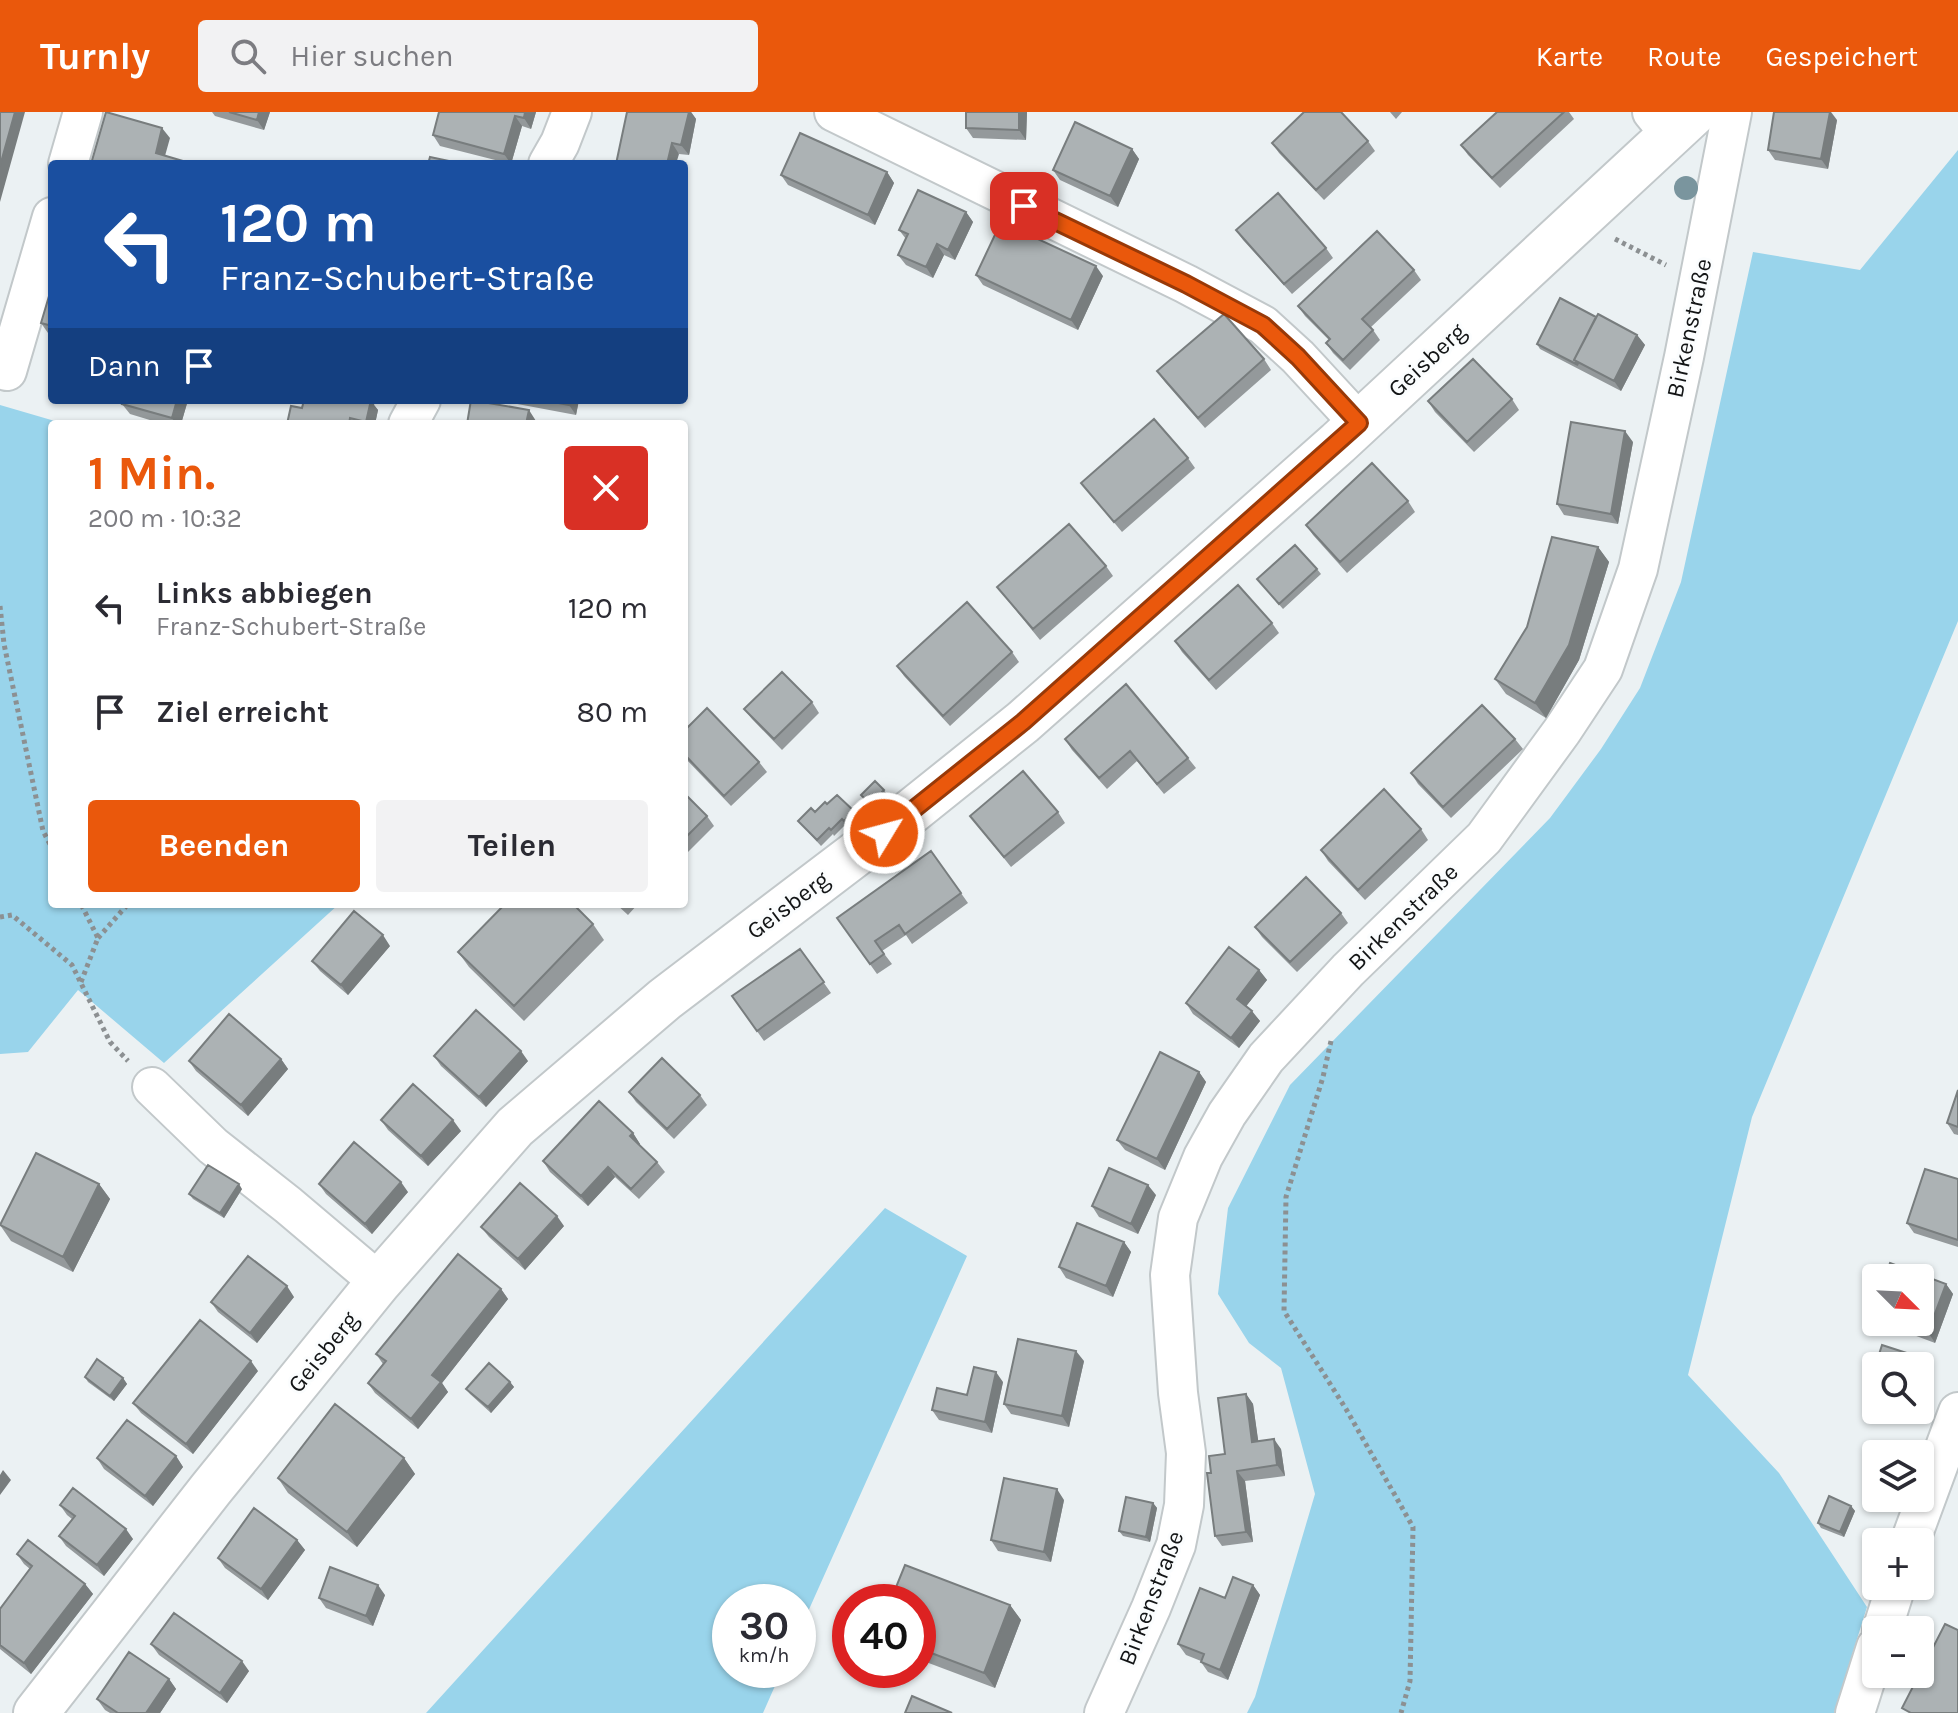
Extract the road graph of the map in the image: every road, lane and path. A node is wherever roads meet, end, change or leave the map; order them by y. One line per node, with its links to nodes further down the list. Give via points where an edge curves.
1 (83, 112): 6 (street)
2 (572, 112): 7 (street)
3 (834, 112): 12 (street, via 1263,325)
4 (1732, 112): 10 (street, Birkenstraße)
5 (1672, 120): 8 (street, Geisberg)
6 (69, 160)
7 (550, 160)
8 (1577, 220): 10 (path); 12 (street, Geisberg)
9 (48, 231): 11 (street)
10 (1700, 281): 28 (street, Birkenstraße, via 1638,569 1603,669 1484,838 1266,1058 1227,1114 1198,1169 1178,1218 1170,1275 1186,1453 1184,1505 1176,1545)
11 (7, 371)
12 (1359, 423): 23 (street, Geisberg, via 1023,722 665,999 515,1127)
13 (0, 606): 14 (path)
14 (2, 646): 15 (path)
15 (48, 840)
16 (83, 908): 19 (path)
17 (124, 908): 19 (path)
18 (0, 917): 20 (path, via 12,915 72,965)
19 (98, 938): 20 (path)
20 (81, 982): 22 (path, via 110,1042)
21 (1333, 1031): 29 (path, via 1286,1197 1284,1311 1413,1527 1410,1681)
22 (152, 1087): 23 (street, via 213,1146)
23 (379, 1282): 27 (street, Geisberg)
24 (1958, 1412): 25 (street)
25 (1915, 1528)
26 (1863, 1688): 30 (street)
27 (36, 1713)
28 (1104, 1713)
29 (1401, 1713)
30 (1855, 1713)

